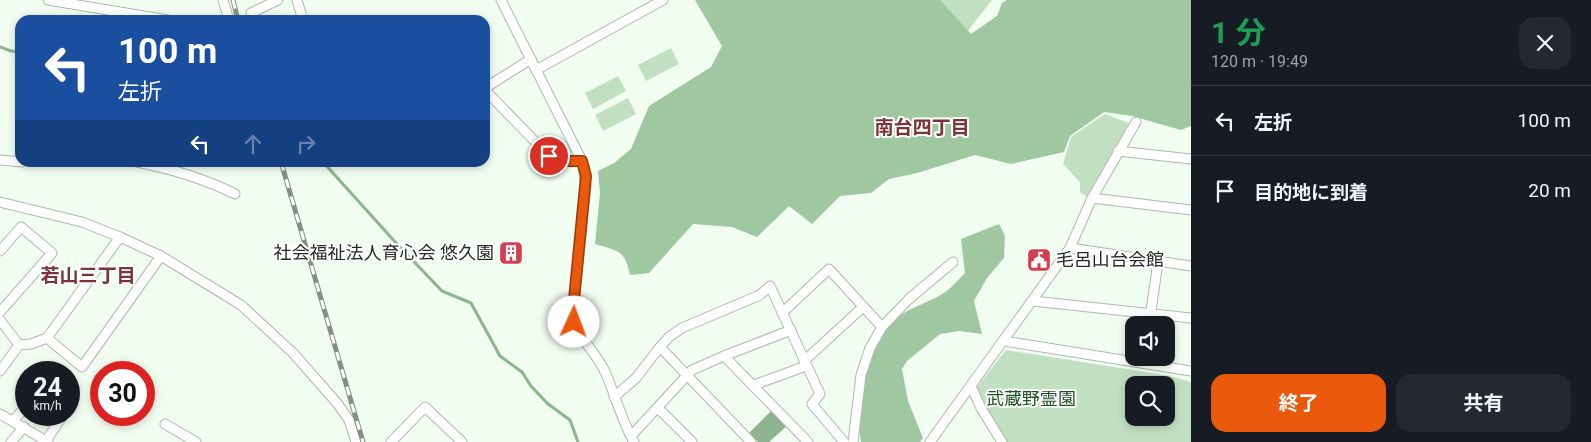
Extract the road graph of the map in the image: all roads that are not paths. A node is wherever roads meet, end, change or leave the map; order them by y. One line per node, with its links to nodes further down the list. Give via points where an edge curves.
1 (48, 0): 8 (street)
2 (104, 0): 8 (street)
3 (223, 0): 11 (street)
4 (278, 0): 9 (street)
5 (297, 0): 12 (street)
6 (501, 0): 13 (street)
7 (663, 0): 14 (street)
8 (109, 11): 10 (street)
9 (251, 13)
10 (135, 15)
11 (228, 15)
12 (302, 15)
13 (531, 59): 14 (street); 15 (street)
14 (536, 70): 22 (street)
15 (490, 86)
16 (490, 94): 22 (street, via 549,156 564,161)
17 (1136, 122): 18 (street)
18 (1118, 151): 19 (street); 25 (street)
19 (1191, 159)
20 (0, 160): 21 (street)
21 (15, 161)
22 (582, 161): 58 (street, via 586,185 574,322 602,366)
23 (164, 167): 24 (street, via 211,182)
24 (235, 194)
25 (1092, 198): 27 (street); 29 (street)
26 (0, 202): 28 (street, via 82,222)
27 (1191, 210)
28 (120, 237): 31 (street); 45 (street)
29 (1070, 248): 33 (street); 35 (street)
30 (0, 251): 37 (street, via 21,227 52,253)
31 (161, 256): 45 (street, via 82,367); 70 (street, via 241,305 293,353 338,403 350,420)
32 (953, 262): 43 (street)
33 (1158, 262): 34 (street); 39 (street)
34 (1191, 266)
35 (1033, 301): 39 (street); 46 (street)
36 (863, 307): 38 (street, via 829,269); 43 (street); 51 (street)
37 (0, 312)
38 (782, 313): 44 (street); 48 (street, via 770,286 746,302 682,328)
39 (1151, 313): 40 (street); 41 (street)
40 (1151, 316)
41 (1191, 318)
42 (0, 320): 47 (street)
43 (882, 327): 77 (street, via 870,348 861,375)
44 (791, 330): 49 (street); 51 (street)
45 (47, 338): 47 (street)
46 (1004, 341): 50 (street); 57 (street)
47 (19, 345): 53 (street)
48 (660, 347): 55 (street); 58 (street, via 636,378)
49 (724, 356): 55 (street, via 692,370); 56 (street)
50 (1125, 358)
51 (805, 363): 56 (street); 76 (street, via 820,394 812,404)
52 (1168, 366): 54 (street)
53 (0, 371)
54 (1191, 371)
55 (688, 375): 59 (street); 74 (street)
56 (754, 385): 75 (street)
57 (971, 386): 78 (street); 79 (street)
58 (614, 397): 66 (street)
59 (658, 408): 66 (street); 73 (street)
60 (0, 414): 62 (street)
61 (15, 419): 62 (street)
62 (13, 421): 65 (street)
63 (165, 424): 69 (street)
64 (56, 426): 68 (street)
65 (24, 427): 67 (street); 68 (street)
66 (633, 439)
67 (11, 442)
68 (47, 442)
69 (196, 442)
70 (356, 442)
71 (391, 442): 72 (street, via 425,407)
72 (462, 442)
73 (692, 442)
74 (751, 442)
75 (808, 442)
76 (844, 442)
77 (853, 442)
78 (930, 442)
79 (1002, 442)

